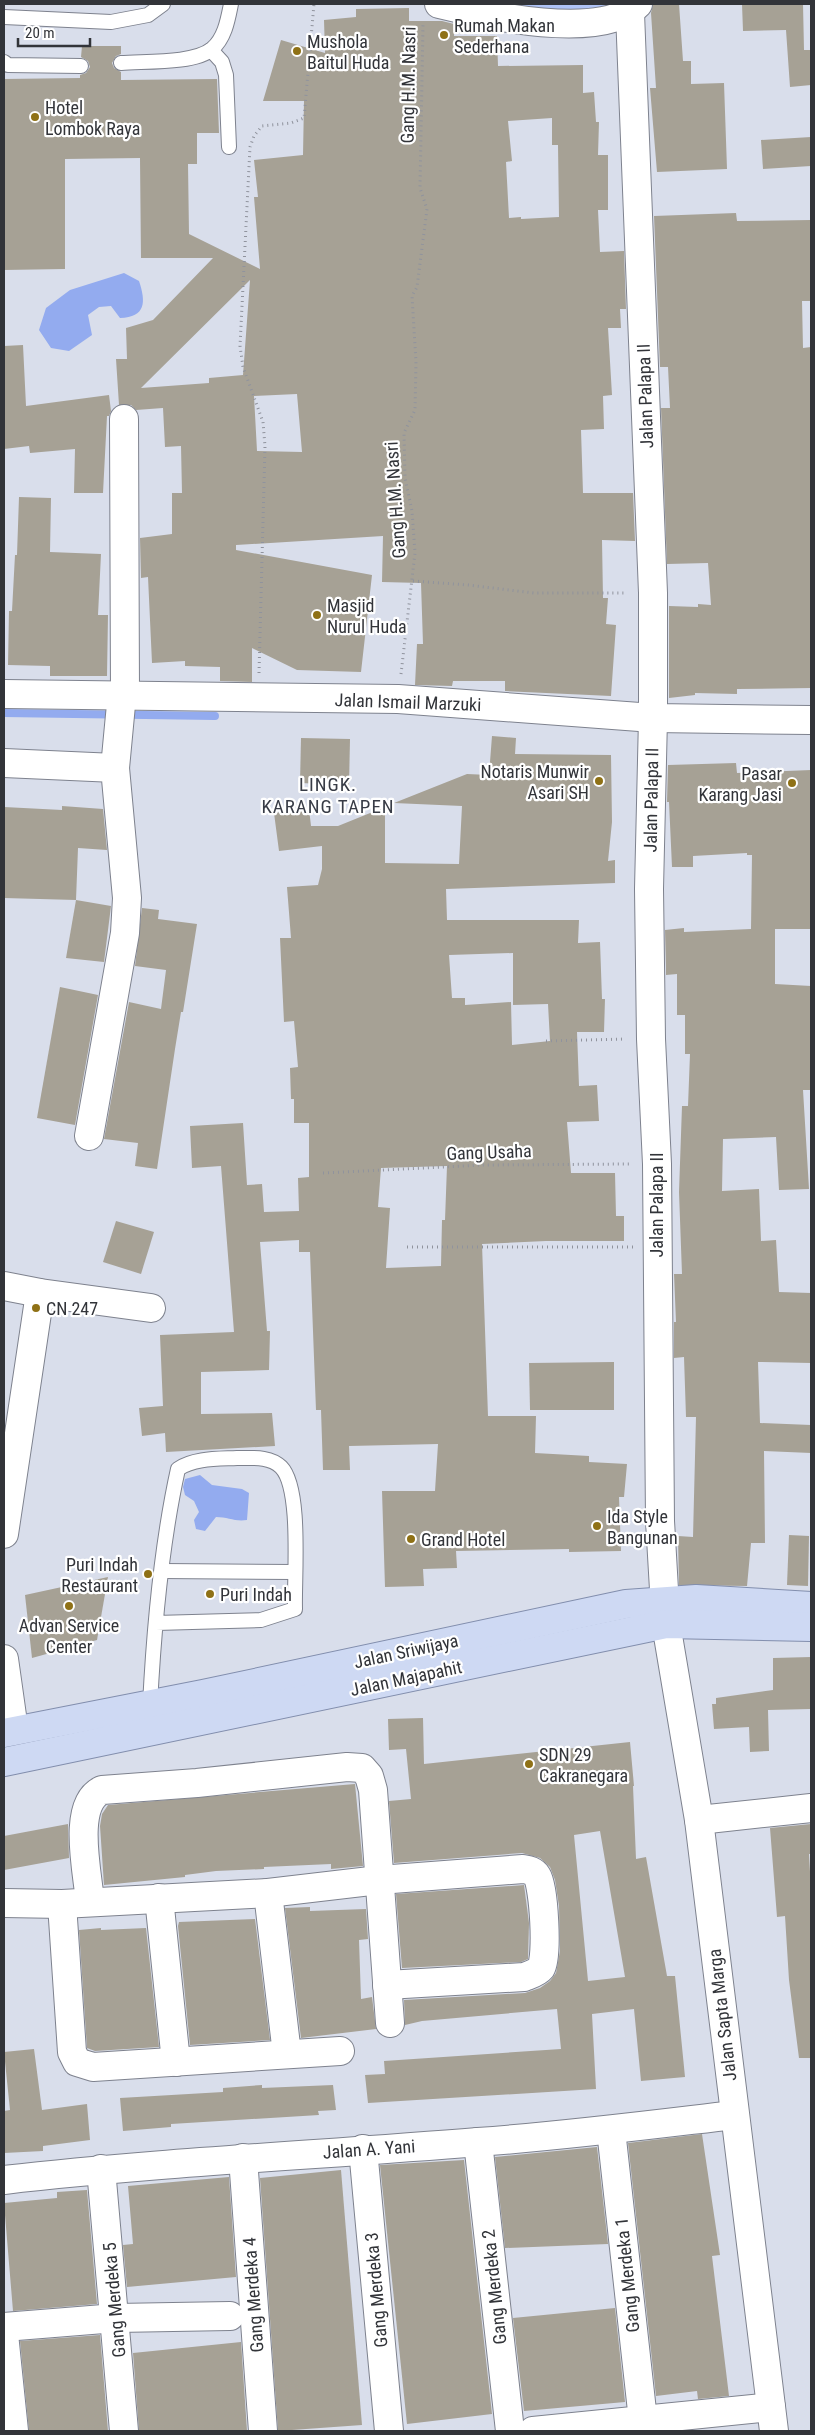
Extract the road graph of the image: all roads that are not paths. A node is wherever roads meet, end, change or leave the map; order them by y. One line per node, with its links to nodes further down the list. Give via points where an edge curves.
1 (163, 4): 5 (lane, via 148,15 111,22)
2 (231, 4): 6 (lane, via 227,25)
3 (634, 8): 4 (street, via 603,20 577,23 529,21); 14 (street, Jalan Palapa II)
4 (431, 9)
5 (4, 17)
6 (212, 50): 8 (lane, via 191,58); 10 (lane, via 222,62 226,74)
7 (4, 62): 9 (lane, via 8,65)
8 (121, 63)
9 (81, 66)
10 (229, 147)
11 (124, 419): 13 (street)
12 (4, 694): 13 (street, Jalan Ismail Marzuki)
13 (121, 709): 14 (street, Jalan Ismail Marzuki, via 258,698 398,700); 17 (street)
14 (653, 718): 15 (street, Jalan Ismail Marzuki); 26 (street, Jalan Palapa II, via 649,889 657,1164 660,1521)
15 (811, 720)
16 (4, 763): 17 (street)
17 (115, 768): 18 (street, via 127,898 125,933)
18 (89, 1136)
19 (4, 1286): 20 (street)
20 (40, 1294): 21 (street); 22 (street)
21 (151, 1308)
22 (4, 1534)
23 (162, 1571): 24 (lane); 24 (lane, via 178,1469 185,1464 207,1460 260,1457 280,1465 294,1496); 27 (lane)
24 (294, 1572): 27 (lane, via 295,1609 289,1613 261,1620)
25 (811, 1606): 26 (main road, Jalan Sriwijaya, via 696,1599)
26 (665, 1612): 28 (main road, Jalan Majapahit); 30 (main road, Jalan Sriwijaya, via 626,1604); 32 (main road, Jalan Majapahit); 34 (street, Jalan Sapta Marga)
27 (156, 1623): 30 (lane)
28 (811, 1626)
29 (4, 1659): 31 (street)
30 (150, 1704): 31 (main road, Jalan Sriwijaya)
31 (9, 1732)
32 (4, 1762)
33 (811, 1808): 34 (street)
34 (699, 1820): 46 (street, Jalan Sapta Marga)
35 (379, 1880): 36 (street); 38 (street, via 373,1790 369,1776 362,1768 347,1767 95,1793 85,1808 83,1823); 41 (street); 41 (street, via 523,1869 537,1876 541,1889 544,1948 542,1967 536,1972 524,1977)
36 (268, 1893): 37 (street); 44 (street)
37 (159, 1898): 38 (street); 45 (street)
38 (90, 1902): 40 (street)
39 (4, 1903): 40 (street)
40 (62, 1904): 45 (street, via 72,2052 78,2062 93,2067)
41 (387, 1985): 42 (street)
42 (390, 2023)
43 (340, 2051): 44 (street)
44 (287, 2054): 45 (street)
45 (176, 2062)
46 (734, 2115): 47 (street, Jalan A. Yani); 57 (street, Jalan Sapta Marga)
47 (611, 2130): 48 (street, Jalan A. Yani); 58 (street, Gang Merdeka 1)
48 (478, 2142): 49 (street, Jalan A. Yani); 63 (street, Gang Merdeka 2)
49 (363, 2150): 50 (street, Jalan A. Yani); 62 (street, Gang Merdeka 3)
50 (243, 2158): 51 (street, Jalan A. Yani); 61 (street, Gang Merdeka 4)
51 (101, 2169): 52 (street, Jalan A. Yani); 54 (street, Gang Merdeka 5)
52 (4, 2180)
53 (230, 2316): 54 (street)
54 (116, 2318): 55 (street); 60 (street, Gang Merdeka 5)
55 (4, 2327)
56 (4, 2334): 59 (street)
57 (773, 2419): 58 (street)
58 (642, 2420): 64 (street)
59 (14, 2431)
60 (124, 2431)
61 (263, 2431)
62 (389, 2431)
63 (510, 2431)
64 (533, 2431)

